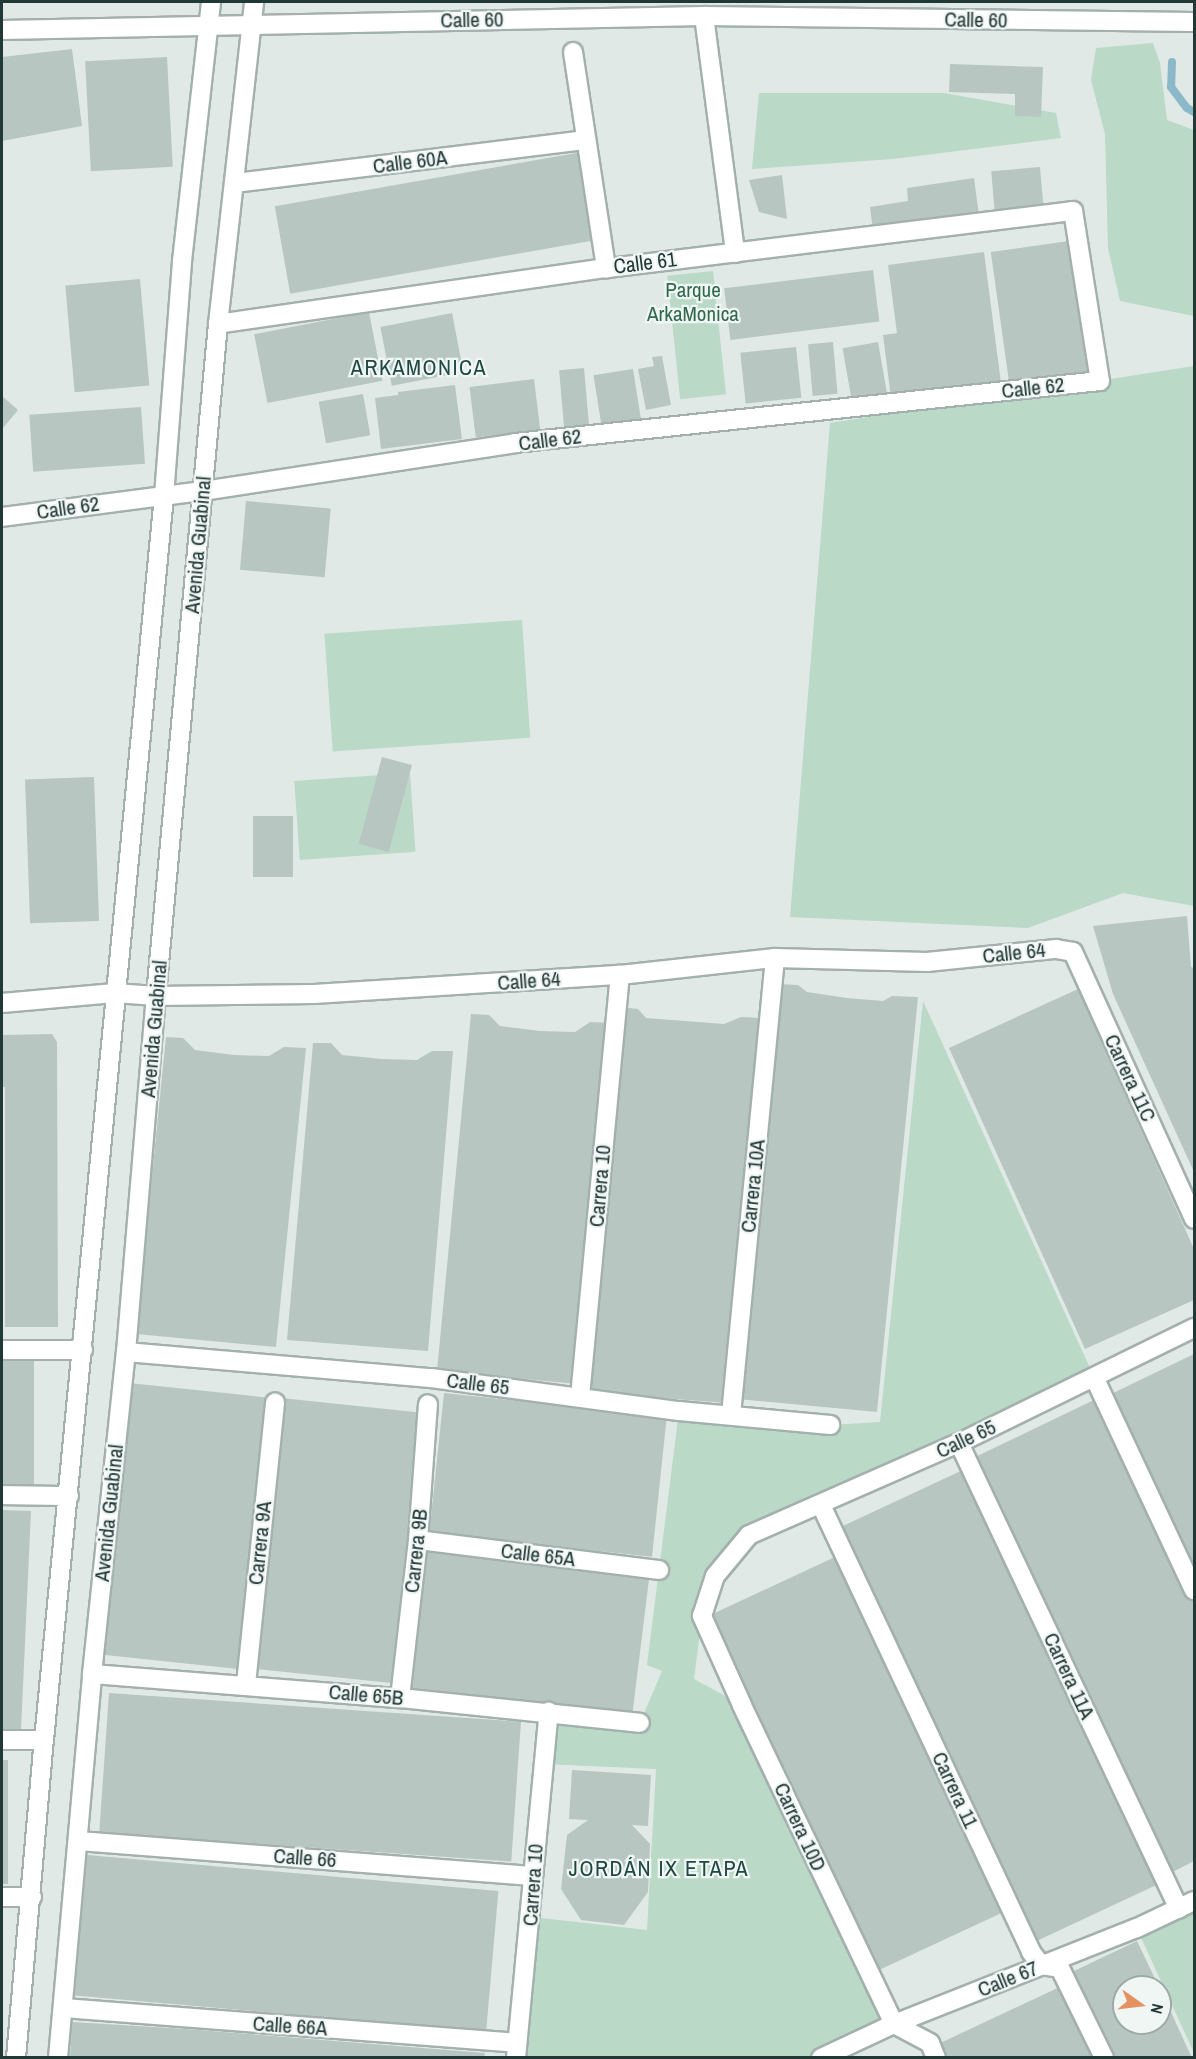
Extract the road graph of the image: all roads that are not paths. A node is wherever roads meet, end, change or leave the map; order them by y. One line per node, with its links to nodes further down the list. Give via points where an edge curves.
1 (211, 2): 6 (street, Avenida Guabinal)
2 (254, 2): 5 (street, Avenida Guabinal)
3 (704, 16): 4 (street, Calle 60); 5 (street, Calle 60); 11 (street)
4 (1194, 22)
5 (251, 24): 6 (street, Calle 60); 10 (street, Avenida Guabinal)
6 (208, 25): 7 (street, Calle 60); 16 (street, Avenida Guabinal, via 182,261)
7 (2, 30)
8 (573, 52): 9 (street)
9 (585, 141): 10 (street, Calle 60A); 12 (street)
10 (235, 183): 13 (street, Avenida Guabinal)
11 (735, 252): 12 (street, Calle 61); 14 (street, Calle 61, via 1073,211)
12 (606, 268): 13 (street, Calle 61)
13 (218, 324): 15 (street, Avenida Guabinal)
14 (1100, 381): 15 (street, Calle 62, via 515,443)
15 (202, 491): 16 (street, Calle 62); 22 (street, Avenida Guabinal)
16 (164, 495): 17 (street, Calle 62); 21 (street, Avenida Guabinal)
17 (2, 518)
18 (1056, 949): 19 (street, Calle 64, via 927,962); 24 (street, Carrera 11C, via 1073,952)
19 (775, 958): 20 (street, Calle 64); 33 (street, Carrera 10A)
20 (620, 975): 22 (street, Calle 64, via 314,994); 30 (street, Carrera 10)
21 (115, 993): 22 (street, Calle 64); 23 (street, Calle 64); 27 (street, Avenida Guabinal)
22 (156, 996): 28 (street, Avenida Guabinal)
23 (2, 1004)
24 (1194, 1219)
25 (1194, 1328): 29 (street, Calle 65)
26 (2, 1350): 27 (street)
27 (83, 1350): 37 (street, Avenida Guabinal)
28 (126, 1352): 30 (street, Calle 65, via 431,1378); 43 (street, Avenida Guabinal)
29 (1095, 1379): 35 (street, Calle 65); 42 (street)
30 (580, 1397): 33 (street, Calle 65)
31 (275, 1402): 44 (street, Carrera 9A)
32 (428, 1404): 39 (street, Carrera 9B)
33 (731, 1415): 34 (street, Calle 65)
34 (830, 1425)
35 (959, 1443): 38 (street, Calle 65); 54 (street, Carrera 11A)
36 (2, 1495): 37 (street)
37 (69, 1496): 49 (street, Avenida Guabinal)
38 (821, 1505): 41 (street, Calle 65, via 749,1535); 55 (street, Carrera 11, via 1031,1952)
39 (418, 1540): 40 (street, Calle 65A); 45 (street, Carrera 9B)
40 (659, 1570)
41 (716, 1576): 57 (street, Carrera 10D, via 702,1616)
42 (1194, 1590)
43 (92, 1674): 44 (street, Calle 65B); 50 (street, Avenida Guabinal)
44 (246, 1684): 45 (street, Calle 65B)
45 (400, 1698): 46 (street, Calle 65B)
46 (549, 1712): 47 (street, Calle 65B); 51 (street, Carrera 10)
47 (640, 1724)
48 (2, 1740): 49 (street)
49 (44, 1740): 53 (street, Avenida Guabinal)
50 (78, 1841): 51 (street, Calle 66); 56 (street, Avenida Guabinal)
51 (533, 1876): 58 (street, Carrera 10)
52 (2, 1897): 53 (street)
53 (32, 1897): 59 (street, Avenida Guabinal)
54 (1187, 1905): 55 (street, Calle 67, via 1137,1929)
55 (1041, 1965): 57 (street, Calle 67); 63 (street, Carrera 11, via 1060,1968)
56 (63, 2008): 58 (street, Calle 66A); 60 (street, Avenida Guabinal)
57 (894, 2024): 61 (street, Calle 67); 62 (street, via 930,2043)
58 (517, 2050)
59 (16, 2058)
60 (58, 2058)
61 (822, 2058)
62 (936, 2058)
63 (1104, 2058)

